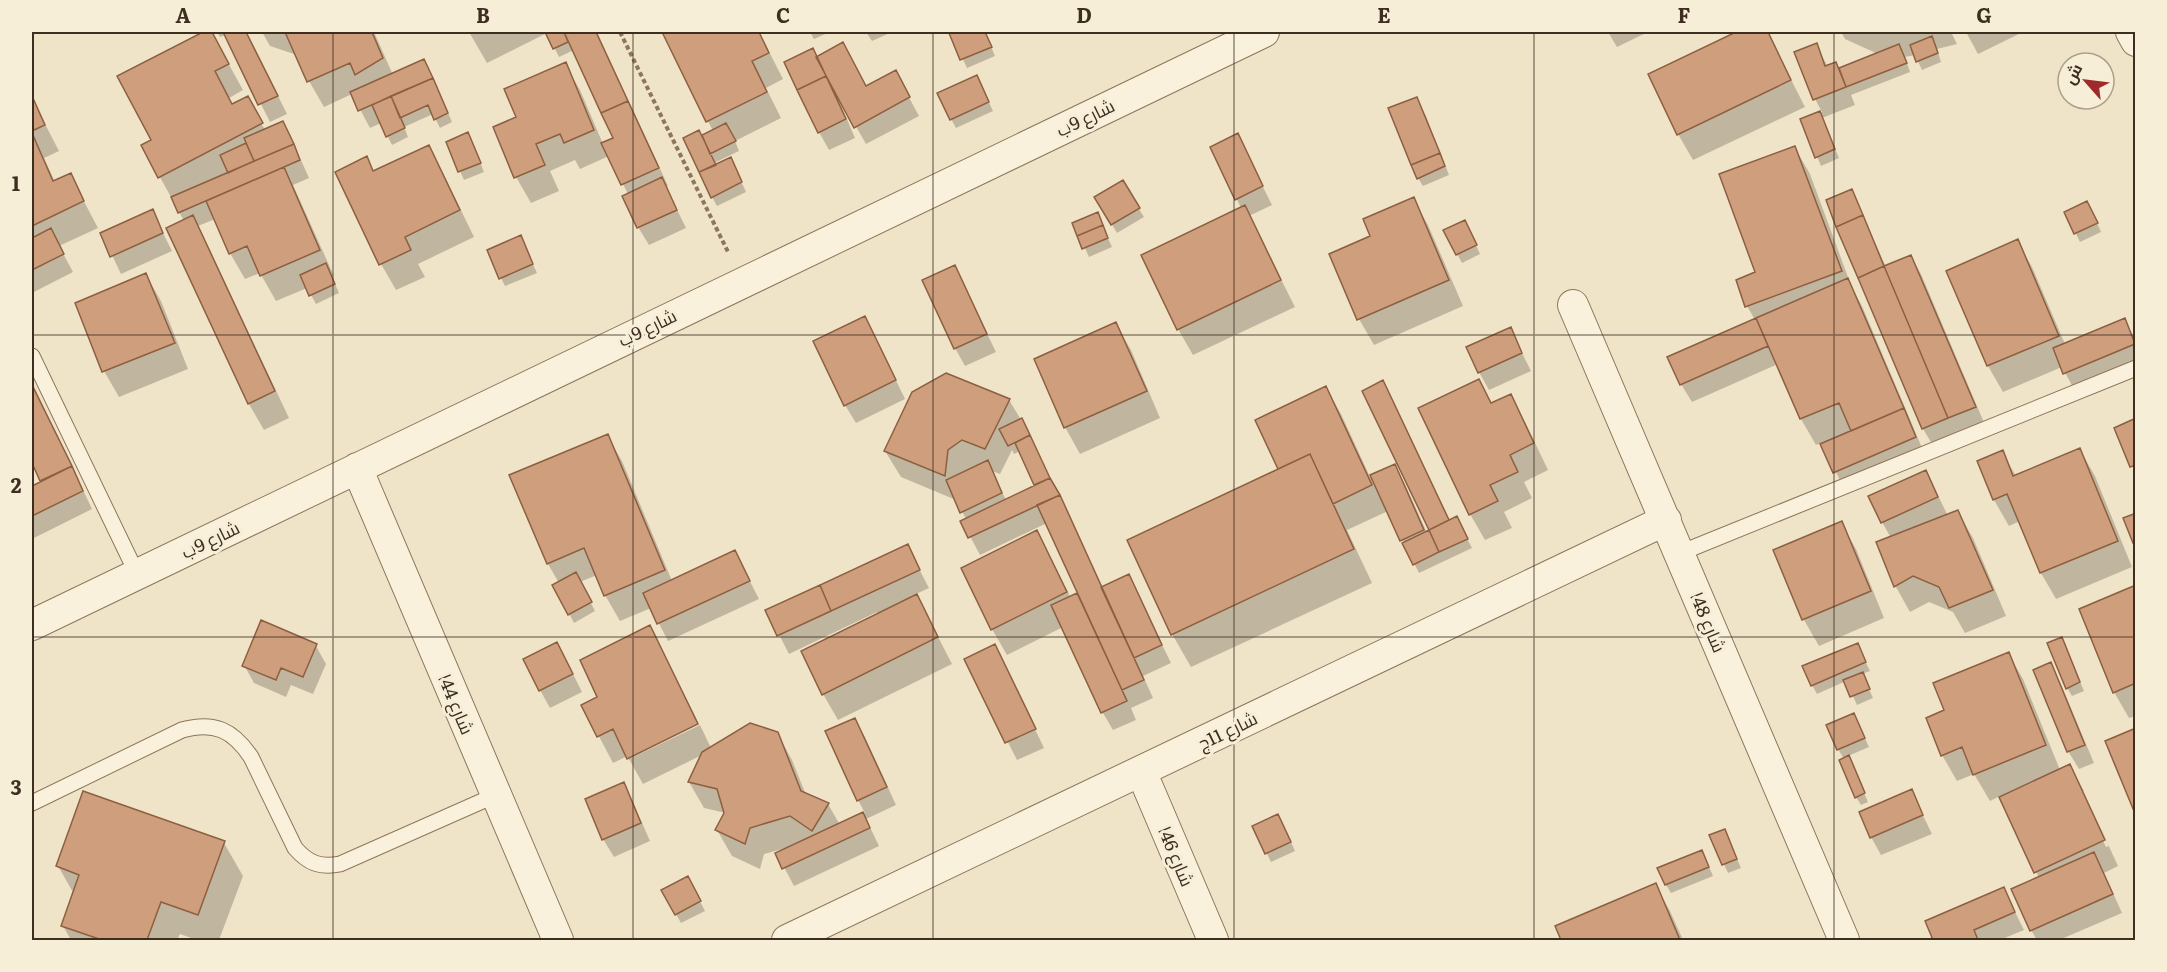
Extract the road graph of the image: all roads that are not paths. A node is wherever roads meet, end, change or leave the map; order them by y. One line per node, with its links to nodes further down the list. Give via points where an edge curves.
1 (1264, 32): 7 (street, شارع 9ب)
2 (2131, 32): 3 (street)
3 (2136, 41)
4 (1573, 305): 8 (street, شارع 48ا)
5 (32, 356): 10 (lane)
6 (2136, 368): 9 (lane)
7 (357, 468): 10 (street, شارع 9ب); 13 (street, شارع 44ا)
8 (1666, 520): 9 (street, شارع 48ا); 12 (street, شارع 11ج)
9 (1680, 554): 18 (street, شارع 48ا)
10 (137, 574): 11 (street, شارع 9ب)
11 (32, 625)
12 (1141, 771): 16 (street, شارع 11ج); 17 (street, شارع 46ا)
13 (496, 795): 14 (lane, via 340,864 315,864 295,848 243,744 219,728 206,726 182,730); 15 (street, شارع 44ا)
14 (32, 803)
15 (558, 940)
16 (787, 940)
17 (1213, 940)
18 (1844, 940)

